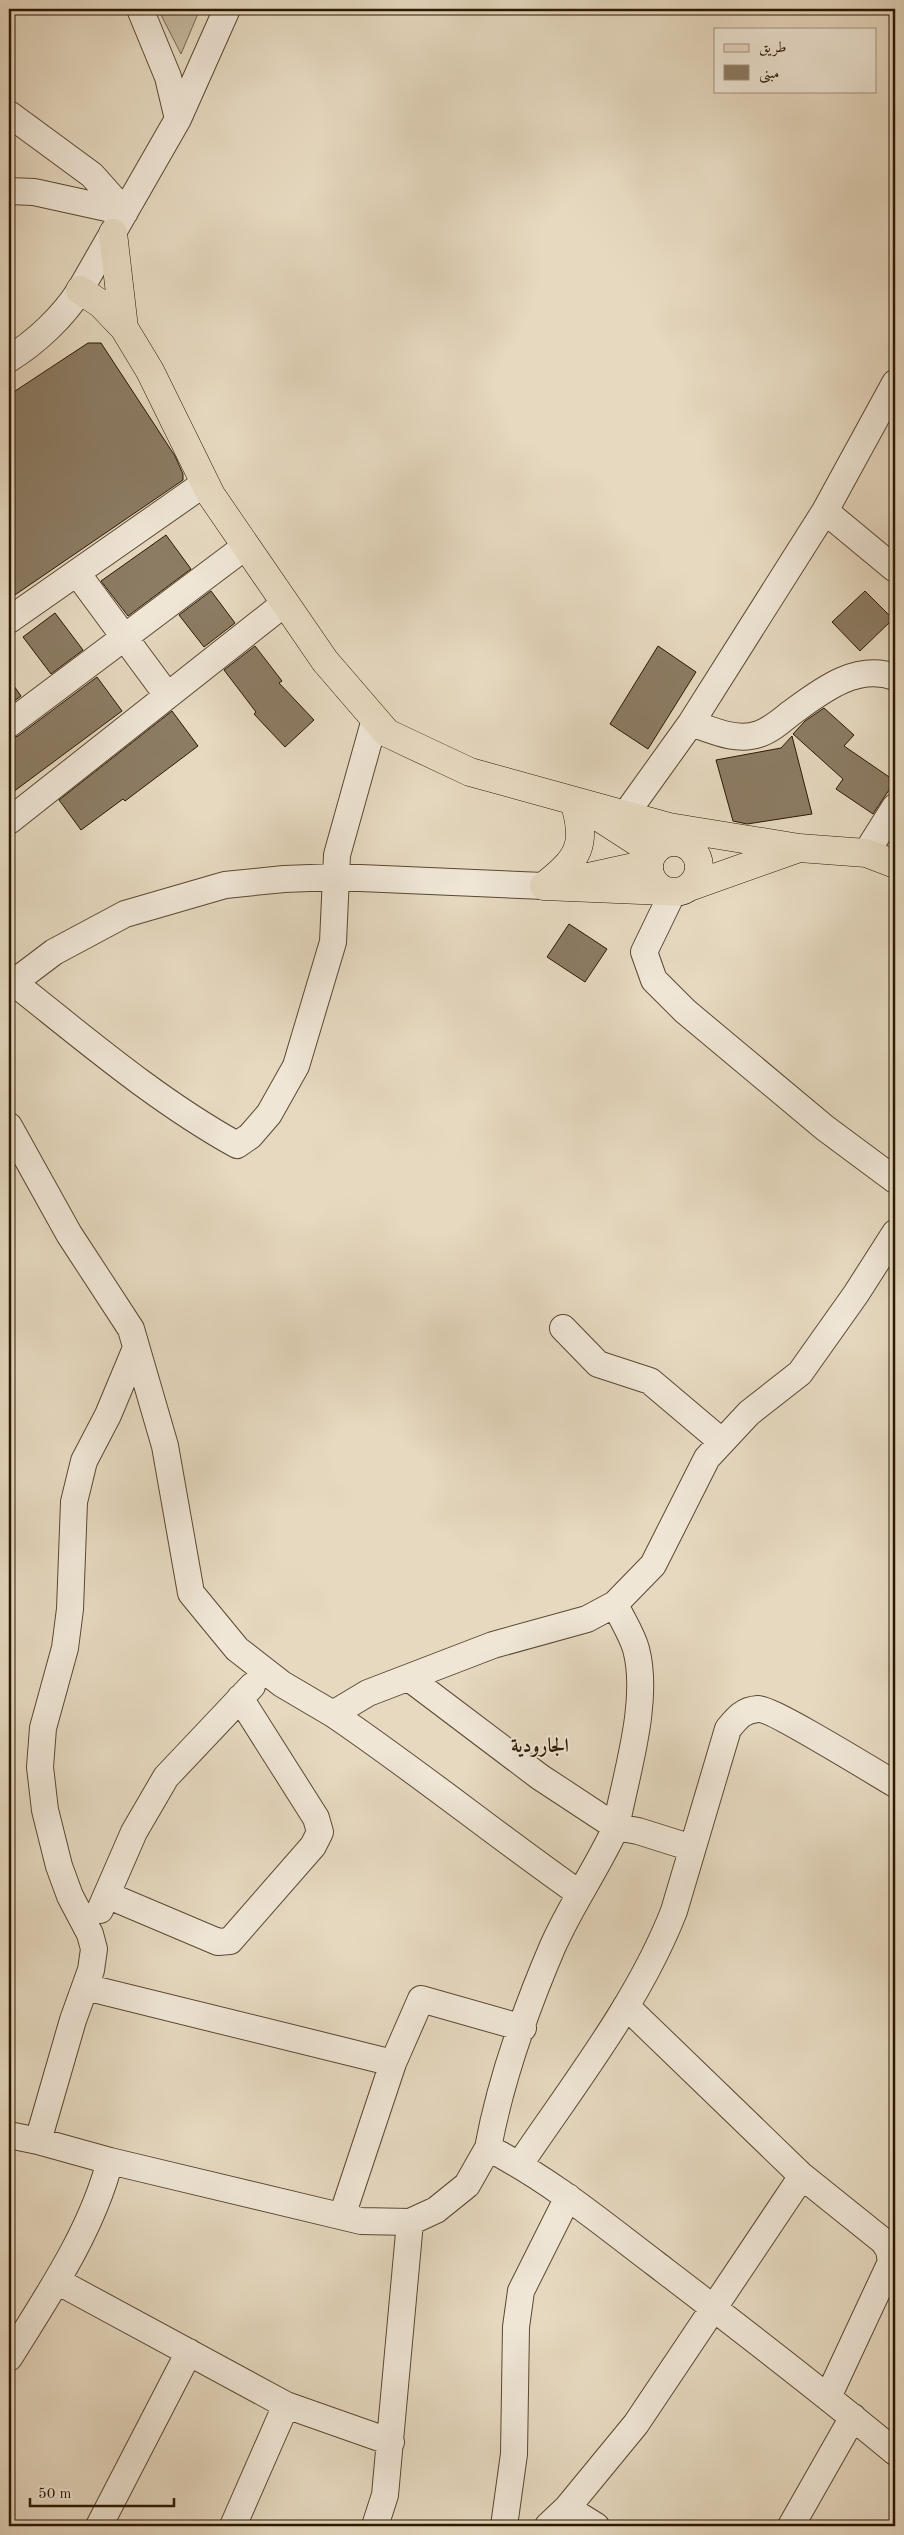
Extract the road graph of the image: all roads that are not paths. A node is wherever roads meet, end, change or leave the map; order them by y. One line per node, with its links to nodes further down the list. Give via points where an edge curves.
1 (140, 9): 4 (street, via 168,77)
2 (227, 9): 4 (street)
3 (9, 114): 6 (street, via 92,175)
4 (178, 119): 6 (street)
5 (9, 190): 6 (street, via 34,192)
6 (119, 222): 7 (street); 8 (main road)
7 (80, 290): 8 (main road, via 101,304); 9 (street, via 69,308)
8 (124, 328): 11 (main road, via 150,371)
9 (9, 359)
10 (895, 384): 12 (street)
11 (205, 483): 13 (main road); 15 (street)
12 (825, 511): 14 (street); 22 (street)
13 (246, 546): 16 (main road); 18 (street)
14 (895, 569)
15 (77, 573): 17 (street); 18 (street)
16 (285, 603): 20 (street); 21 (main road, via 325,661)
17 (9, 620)
18 (122, 637): 20 (street); 23 (street)
19 (895, 677): 22 (street, via 884,673 855,674 828,686 772,728 757,735 733,736)
20 (167, 695): 27 (street)
21 (375, 719): 24 (main road, via 387,733 470,772); 34 (street, via 337,856)
22 (691, 723): 26 (street)
23 (9, 724)
24 (574, 801): 26 (main road); 32 (main road); 35 (main road, via 580,830 579,850 566,868)
25 (895, 807): 31 (street)
26 (625, 815): 28 (main road, via 669,827)
27 (9, 822)
28 (723, 836): 29 (main road); 30 (main road)
29 (799, 848): 31 (main road); 36 (main road)
30 (694, 851): 32 (main road, via 687,845 671,841 662,844); 36 (main road, via 698,874)
31 (866, 853): 33 (main road)
32 (651, 858): 35 (main road); 36 (main road, via 652,880)
33 (895, 864)
34 (337, 877): 35 (street); 37 (street, via 225,885 125,914 54,952); 37 (street, via 333,942 296,1066 269,1114 250,1136 237,1145 135,1078)
35 (544, 886): 36 (main road)
36 (676, 890): 39 (street, via 644,952 654,980 685,1011 825,1128)
37 (11, 984)
38 (9, 1126): 42 (street, via 69,1234 131,1329)
39 (895, 1180)
40 (895, 1233): 43 (street, via 800,1373 749,1413)
41 (562, 1328): 43 (street, via 598,1364 650,1381)
42 (136, 1348): 45 (street, via 165,1446 192,1593 237,1649); 54 (street, via 108,1415 84,1461 74,1502 70,1608 65,1648 43,1728 40,1767 46,1810 59,1866)
43 (721, 1441): 44 (street, via 707,1458 653,1566)
44 (614, 1604): 46 (street, via 587,1619 493,1645); 50 (street, via 636,1647 641,1698)
45 (265, 1672): 47 (street); 48 (street)
46 (408, 1678): 48 (street, via 368,1693); 50 (street, via 540,1777)
47 (240, 1698): 53 (street, via 166,1777 134,1832); 53 (street, via 316,1818 320,1832 313,1846 230,1941 218,1942)
48 (333, 1714): 52 (street)
49 (895, 1784): 51 (street, via 760,1708 741,1713 728,1729)
50 (616, 1827): 51 (street); 52 (street)
51 (692, 1848): 56 (street, via 663,1940)
52 (580, 1894): 57 (street, via 552,1948)
53 (107, 1895): 54 (street)
54 (90, 1934): 55 (street, via 94,1949)
55 (85, 1987): 58 (street); 60 (street)
56 (626, 2006): 63 (street); 64 (street)
57 (523, 2028): 58 (street, via 421,1999); 61 (street, via 503,2084)
58 (393, 2063): 66 (street)
59 (9, 2135): 60 (street)
60 (38, 2141): 62 (street)
61 (488, 2148): 63 (street); 67 (street, via 467,2185 436,2210)
62 (110, 2161): 66 (street); 69 (street, via 81,2239)
63 (520, 2164): 65 (street)
64 (802, 2176): 68 (street); 70 (street)
65 (568, 2198): 70 (street); 82 (street, via 521,2291 516,2327 514,2454)
66 (342, 2216): 67 (street, via 361,2221)
67 (410, 2222): 76 (street)
68 (889, 2238): 73 (street, via 891,2262)
69 (57, 2281): 71 (street); 72 (street)
70 (714, 2309): 73 (street); 78 (street, via 636,2424)
71 (189, 2352): 74 (street); 79 (street)
72 (9, 2358)
73 (828, 2398): 75 (street)
74 (286, 2405): 76 (street); 80 (street)
75 (853, 2417): 77 (street); 85 (street)
76 (391, 2442): 81 (street, via 385,2495)
77 (895, 2452)
78 (567, 2508): 83 (street); 84 (street)
79 (99, 2526)
80 (233, 2526)
81 (375, 2526)
82 (504, 2526)
83 (548, 2526)
84 (596, 2526)
85 (791, 2526)

